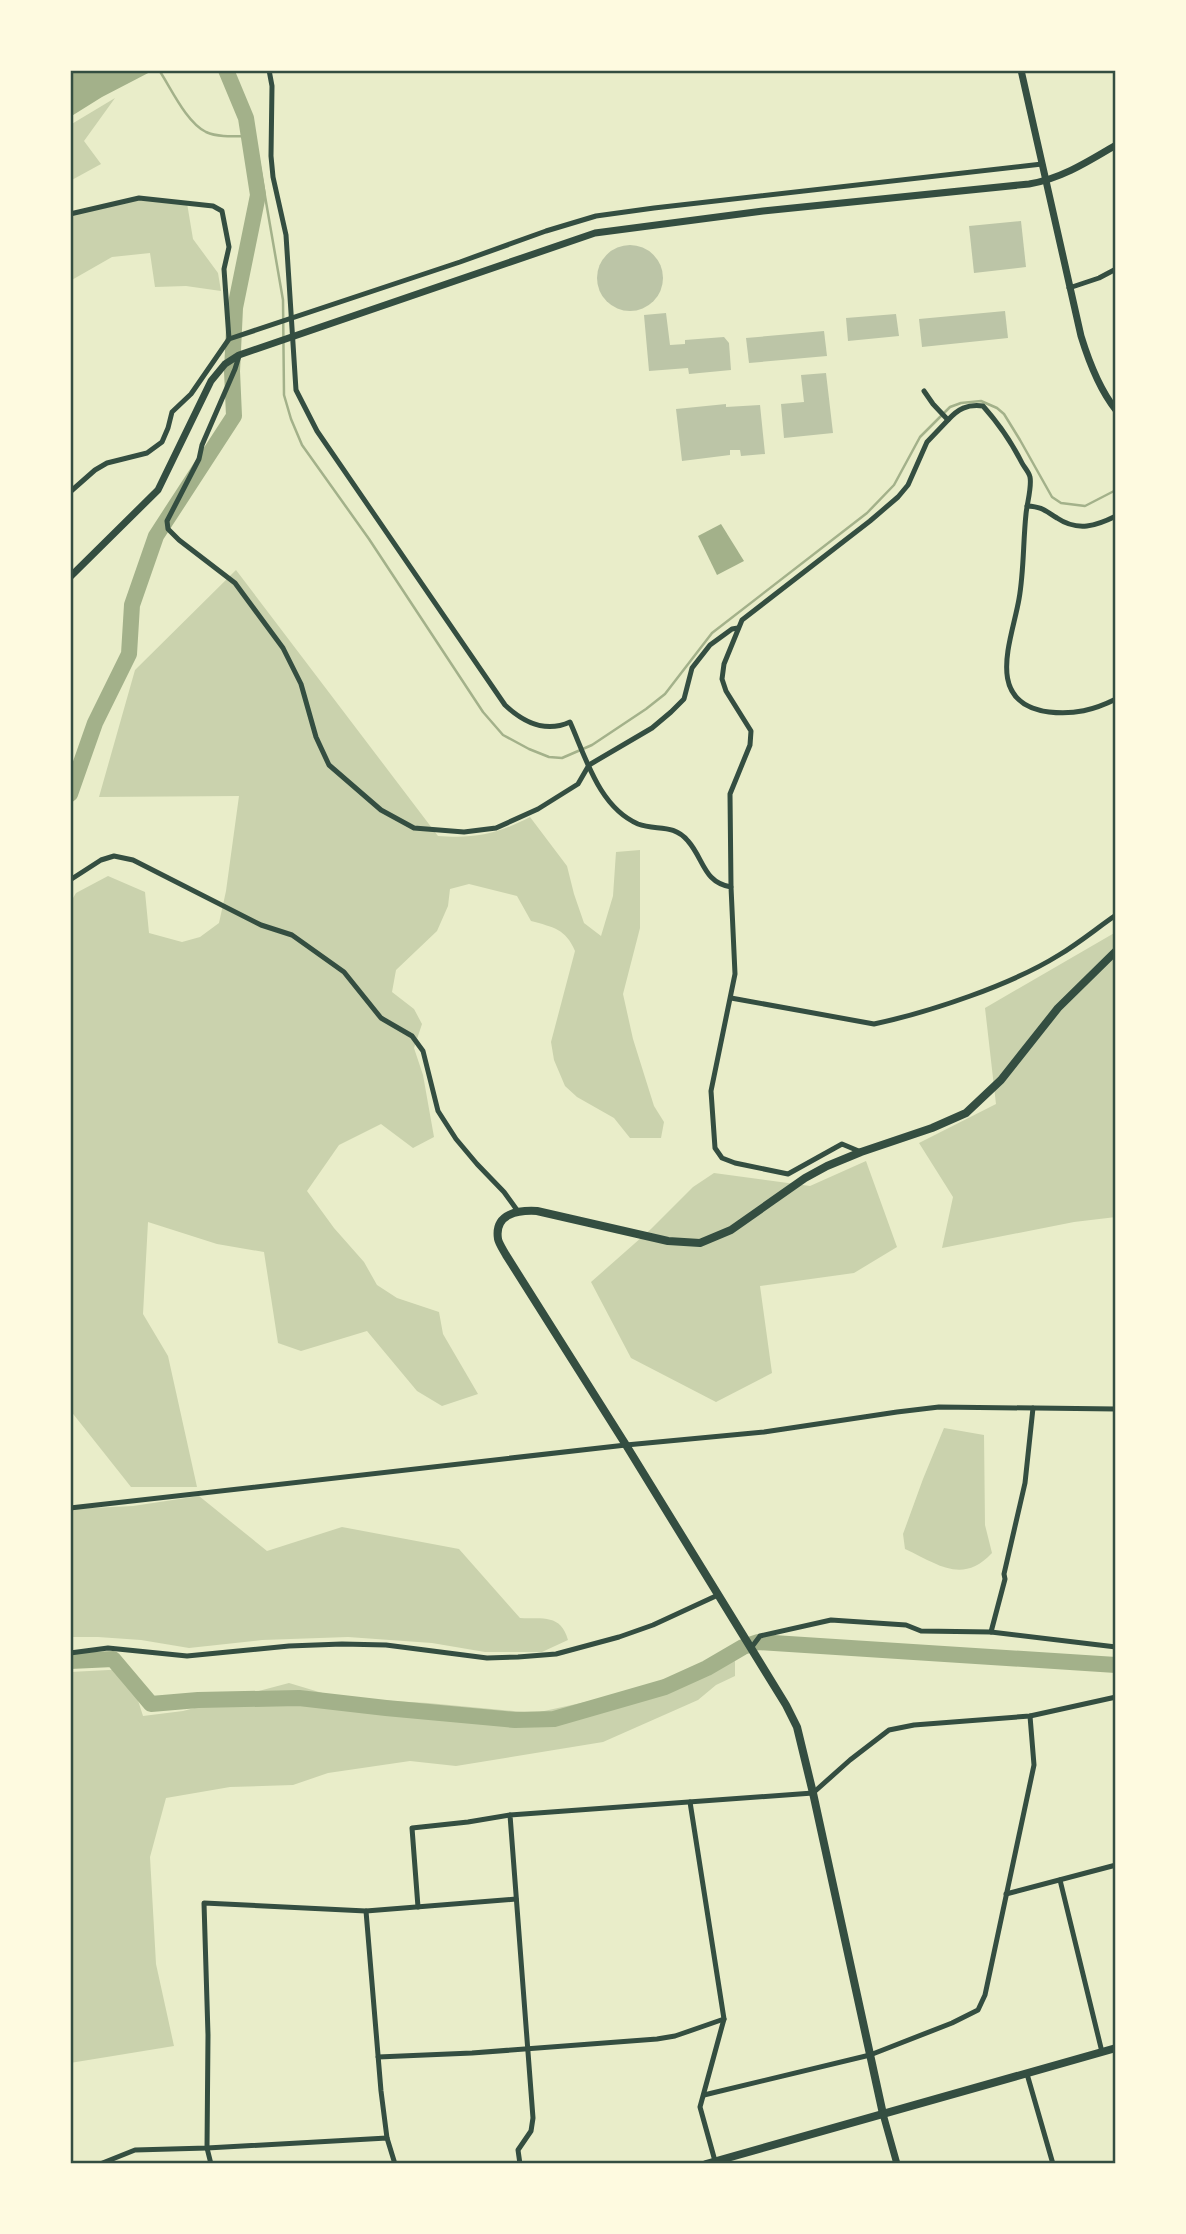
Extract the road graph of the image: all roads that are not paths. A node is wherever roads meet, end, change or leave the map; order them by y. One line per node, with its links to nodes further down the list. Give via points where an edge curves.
1 (269, 70): 9 (street, via 271,156 286,235)
2 (1021, 70): 4 (street)
3 (1116, 145): 5 (street)
4 (1042, 164): 5 (street); 9 (street, via 596,216)
5 (1045, 182): 8 (street); 10 (street, via 595,233)
6 (70, 214): 11 (street, via 139,198 213,206 222,211 229,247 224,270)
7 (1116, 269): 8 (street)
8 (1069, 288): 14 (street, via 1088,361)
9 (291, 318): 10 (street); 11 (street)
10 (292, 336): 12 (street); 22 (street, via 296,390 304,408 505,705 517,717 546,727 570,722)
11 (229, 339): 16 (street, via 191,394 172,412 162,442 147,453 107,463)
12 (239, 355): 19 (street, via 211,381 158,490); 22 (street, via 200,460 171,511 168,529 235,583 283,648 301,684 329,765 404,824 464,832 496,828 538,809 578,784)
13 (924, 391): 15 (street)
14 (1116, 410)
15 (946, 418): 17 (street, via 973,405 983,406 1009,438 1030,477); 20 (street, via 927,442 898,497 742,620)
16 (70, 492)
17 (1027, 506): 18 (street, via 1043,507 1072,526 1095,526); 21 (street, via 1019,599 1006,658 1014,694 1026,705 1064,713 1101,707)
18 (1116, 516)
19 (70, 577)
20 (738, 628): 22 (street, via 710,645 698,660 684,699 671,712); 24 (street, via 722,679 751,731 750,746 730,794)
21 (1116, 699)
22 (589, 765): 24 (street, via 596,782 625,816 641,825 677,832 690,842 704,870)
23 (70, 880): 29 (street, via 101,860 114,856 133,860 313,949 344,972 381,1018 412,1036 423,1051 444,1120)
24 (731, 887): 27 (street, via 735,974)
25 (1116, 915): 27 (street, via 1058,956 1012,979 886,1022 874,1024)
26 (1116, 951): 28 (main road, via 1058,1008 1001,1080 966,1113)
27 (731, 998): 28 (street, via 711,1091 715,1148 722,1158 788,1174 842,1144)
28 (861, 1152): 29 (main road, via 805,1178 731,1230 700,1243 667,1241)
29 (517, 1210): 32 (main road, via 505,1217 498,1239)
30 (1033, 1408): 31 (street); 32 (street, via 940,1407 764,1432); 35 (street, via 1025,1483)
31 (1116, 1409)
32 (626, 1445): 33 (street); 34 (main road)
33 (70, 1507)
34 (718, 1595): 37 (main road); 38 (street, via 653,1625 556,1654 487,1658 342,1643 187,1656 108,1648)
35 (992, 1632): 36 (street); 37 (street, via 921,1631 906,1625 831,1620 760,1636)
36 (1116, 1647)
37 (750, 1648): 41 (main road, via 797,1727)
38 (70, 1653)
39 (1116, 1697): 40 (street)
40 (1030, 1716): 41 (street, via 889,1730); 46 (street, via 1034,1765)
41 (813, 1793): 42 (street); 54 (main road)
42 (690, 1802): 43 (street); 50 (street)
43 (510, 1815): 47 (street); 48 (street, via 412,1828)
44 (1116, 1865): 45 (street)
45 (1060, 1880): 46 (street); 53 (street)
46 (1006, 1894): 54 (street, via 978,2010)
47 (516, 1899): 48 (street); 51 (street)
48 (418, 1907): 49 (street)
49 (366, 1911): 55 (street); 60 (street, via 204,1903)
50 (724, 2019): 51 (street, via 675,2036); 57 (street)
51 (528, 2048): 55 (street); 66 (street, via 533,2118 531,2131 517,2150)
52 (1116, 2048): 53 (main road)
53 (1102, 2052): 56 (main road)
54 (870, 2055): 57 (street); 58 (main road)
55 (378, 2057): 59 (street)
56 (1027, 2074): 58 (main road); 68 (street)
57 (704, 2095): 62 (street, via 700,2107)
58 (883, 2114): 61 (main road); 67 (street)
59 (387, 2138): 60 (street); 65 (street)
60 (207, 2148): 63 (street, via 135,2150); 64 (street)
61 (736, 2160): 62 (main road)
62 (711, 2163)
63 (100, 2164)
64 (211, 2164)
65 (395, 2164)
66 (520, 2164)
67 (897, 2164)
68 (1053, 2164)

